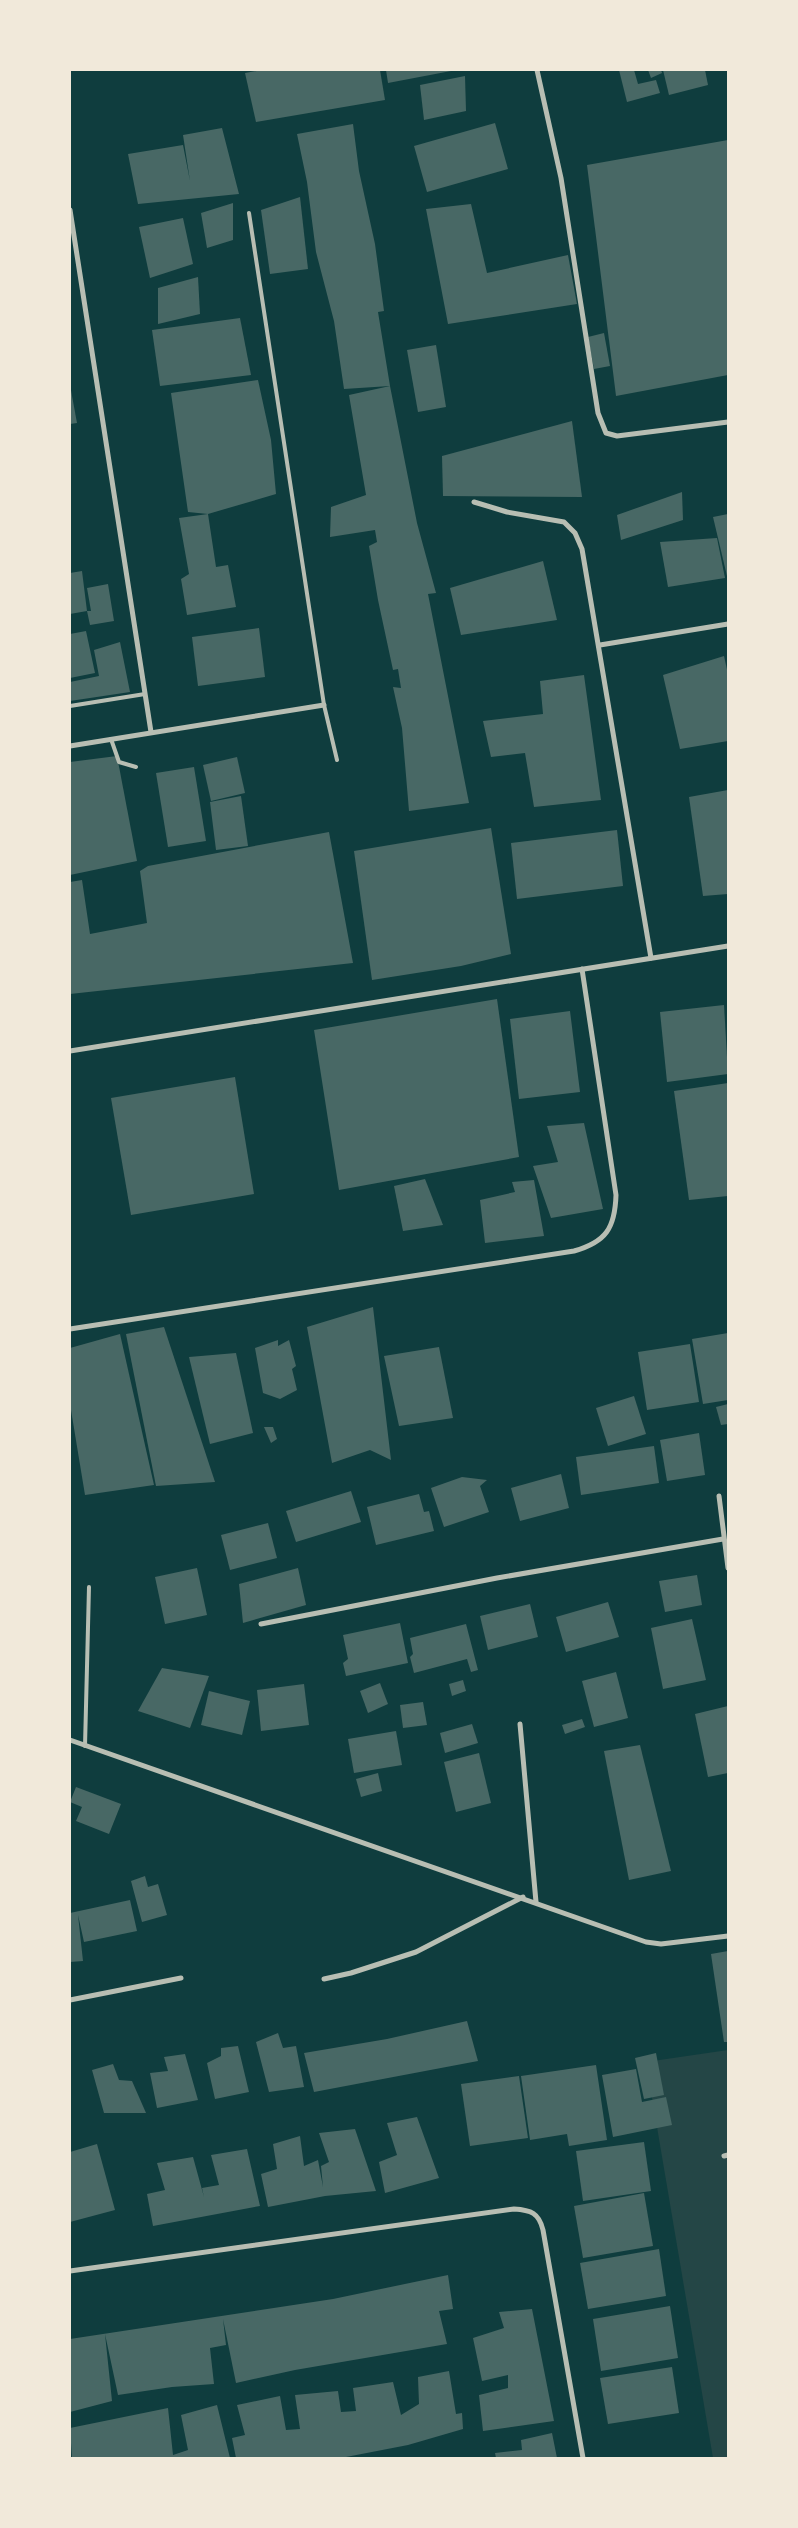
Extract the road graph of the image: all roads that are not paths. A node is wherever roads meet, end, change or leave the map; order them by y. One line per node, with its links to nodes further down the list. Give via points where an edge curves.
1 (536, 70): 4 (street, via 561,178 598,413 606,432 617,436)
2 (70, 210): 8 (street)
3 (249, 214): 9 (lane)
4 (728, 422)
5 (474, 502): 7 (street, via 507,512 564,522 575,533 582,549)
6 (728, 624): 7 (street)
7 (600, 645): 17 (street)
8 (145, 694): 10 (lane); 11 (street)
9 (324, 705): 11 (street); 14 (lane)
10 (70, 706)
11 (151, 732): 12 (street)
12 (112, 739): 13 (street); 15 (lane, via 119,762)
13 (70, 746)
14 (337, 760)
15 (136, 767)
16 (728, 946): 17 (street)
17 (651, 958): 18 (street)
18 (582, 969): 19 (street); 20 (street, via 616,1196 616,1216 608,1233 593,1246)
19 (70, 1051)
20 (70, 1330)
21 (719, 1496): 22 (street)
22 (723, 1538): 23 (street); 25 (street)
23 (728, 1568)
24 (89, 1587): 28 (lane)
25 (261, 1624)
26 (520, 1724): 30 (street)
27 (70, 1740): 28 (street)
28 (85, 1746): 29 (street)
29 (523, 1897): 30 (street); 33 (street, via 416,1952)
30 (536, 1902): 31 (street, via 631,1937 661,1944)
31 (728, 1936)
32 (180, 1978): 34 (street)
33 (324, 1979)
34 (70, 2000)
35 (70, 2271): 36 (street, via 514,2209 532,2211 541,2221 543,2230)
36 (583, 2458)

